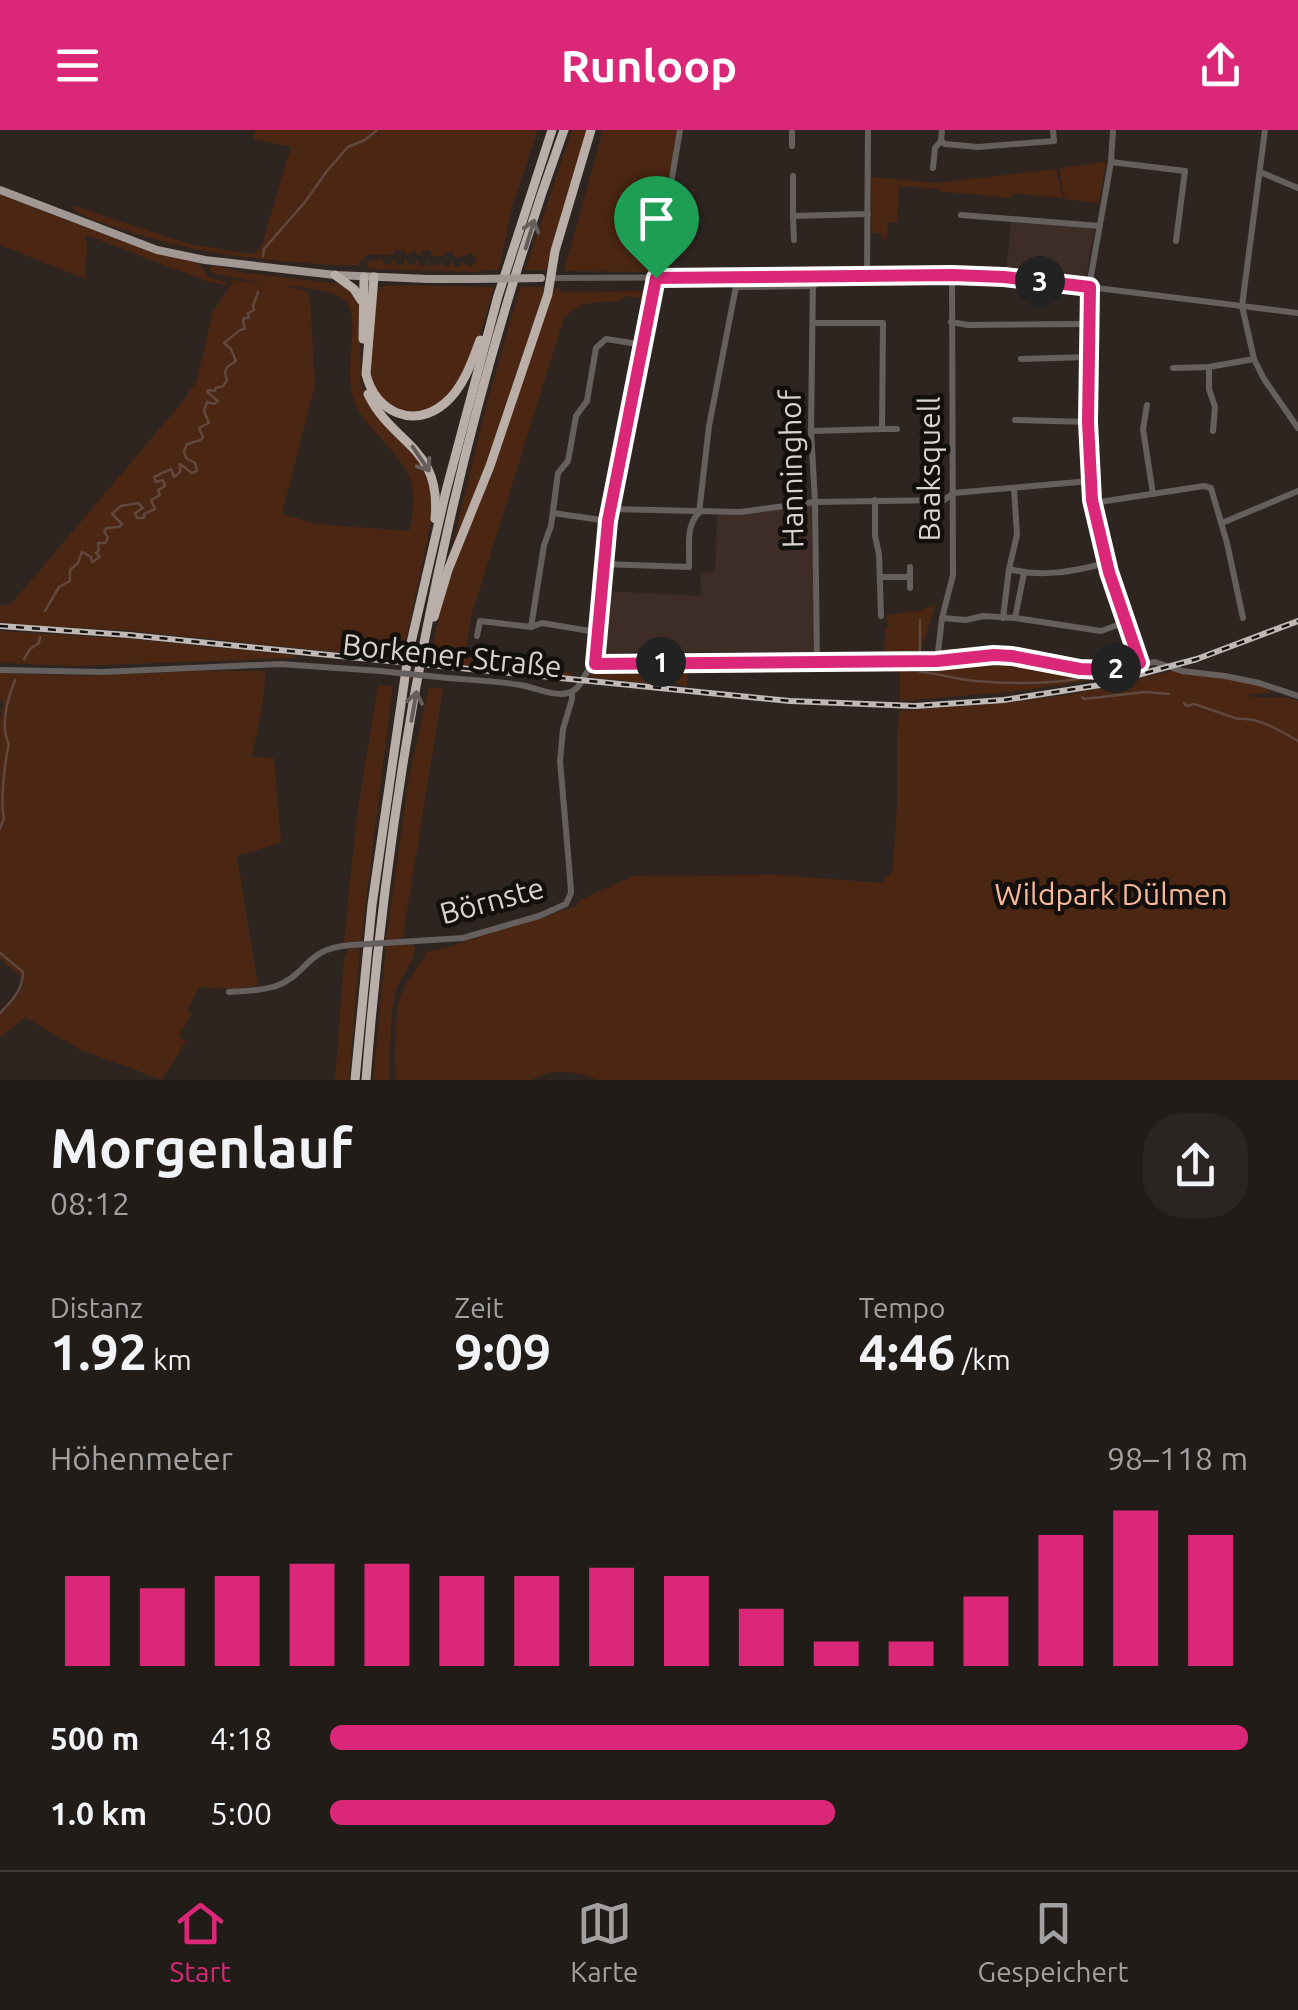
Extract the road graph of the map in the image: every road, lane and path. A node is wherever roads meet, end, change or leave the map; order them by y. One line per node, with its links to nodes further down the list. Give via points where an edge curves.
1 (552, 130): 38 (highway)
2 (564, 130): 91 (highway, one-way to 2, via 481,400)
3 (591, 130): 33 (highway)
4 (680, 130): 34 (street)
5 (792, 130): 14 (street)
6 (868, 130): 21 (street)
7 (942, 130): 12 (street)
8 (998, 130): 13 (street)
9 (1053, 130): 13 (street, via 1054,140)
10 (1113, 130): 15 (street)
11 (1264, 130): 17 (street)
12 (941, 141): 13 (street); 16 (street)
13 (1000, 144)
14 (792, 146)
15 (1111, 162): 24 (street); 26 (street, via 1185,171)
16 (933, 168)
17 (1260, 172): 19 (street); 40 (street)
18 (793, 176): 23 (street)
19 (1298, 186)
20 (0, 190): 27 (main road, via 157,250)
21 (868, 214): 23 (street); 28 (street)
22 (961, 215): 24 (street)
23 (793, 216): 25 (street)
24 (1100, 226): 37 (street)
25 (794, 240)
26 (1176, 240)
27 (335, 275): 32 (main road); 39 (highway)
28 (867, 275): 29 (street); 31 (street)
29 (952, 275): 37 (street); 42 (street, Baaksquell)
30 (738, 276): 31 (street); 34 (street); 36 (street)
31 (814, 276): 35 (street, Hanninghof)
32 (369, 277): 33 (main road, bridge); 38 (highway, via 369,387 382,404 407,415 428,413 454,393); 39 (highway)
33 (546, 278): 34 (street); 91 (highway, via 548,294 490,466)
34 (656, 278): 45 (street)
35 (814, 286): 36 (street); 43 (street, Hanninghof)
36 (736, 287): 71 (street)
37 (1090, 287): 40 (street); 44 (street)
38 (498, 296): 74 (highway)
39 (362, 303): 74 (highway, one-way to 74, via 365,388 428,466 435,488)
40 (1242, 306): 41 (street); 48 (street)
41 (1298, 313)
42 (951, 322): 44 (street); 64 (street, Baaksquell)
43 (814, 323): 57 (street, via 883,324); 60 (street, Hanninghof)
44 (1088, 324): 46 (street)
45 (644, 345): 69 (street); 70 (street, via 606,339 596,348 587,401 558,473)
46 (1088, 357): 47 (street); 55 (street)
47 (1021, 359)
48 (1254, 359): 49 (street); 53 (street)
49 (1209, 367): 50 (street); 59 (street)
50 (1173, 368)
51 (1147, 405): 65 (street, via 1142,430)
52 (1297, 407): 53 (street)
53 (1288, 414): 56 (street)
54 (1015, 420): 55 (street)
55 (1088, 422): 61 (street)
56 (1298, 428)
57 (882, 429): 58 (street); 60 (street)
58 (896, 430)
59 (1213, 430)
60 (811, 431): 67 (street, Hanninghof)
61 (1090, 482): 62 (street); 68 (street)
62 (1014, 488): 64 (street); 78 (street, via 1017,535)
63 (1298, 491): 73 (street)
64 (954, 493): 66 (street, via 944,500); 84 (street, Baaksquell, via 953,575)
65 (1154, 494): 68 (street); 73 (street, via 1209,486)
66 (875, 500): 67 (street); 80 (street)
67 (815, 502): 71 (street); 94 (street, Hanninghof)
68 (1093, 502): 76 (street)
69 (610, 509): 71 (street); 72 (street)
70 (553, 513): 72 (street); 89 (street)
71 (699, 513): 75 (street, via 692,518 689,567)
72 (608, 521): 75 (street)
73 (1222, 523): 87 (street)
74 (431, 560): 101 (highway, via 408,656 382,828)
75 (602, 564): 90 (street)
76 (1107, 564): 79 (street, via 1064,574); 88 (street)
77 (910, 567): 81 (street)
78 (1009, 569): 79 (street); 85 (street)
79 (1024, 573): 86 (street)
80 (880, 577): 81 (street); 83 (street)
81 (910, 577): 82 (street)
82 (910, 588)
83 (881, 616)
84 (942, 618): 85 (street); 93 (street, Baaksquell)
85 (1004, 618): 86 (street)
86 (1014, 618): 88 (street, via 1100,630)
87 (1242, 618)
88 (1126, 622): 95 (street)
89 (531, 627): 90 (street); 92 (street, via 480,621)
90 (596, 632): 96 (street)
91 (426, 633): 102 (highway, one-way to 91, via 392,837)
92 (477, 636)
93 (937, 661): 94 (street, Borkener Straße); 95 (street, Borkener Straße, via 994,655 1106,670)
94 (818, 662): 96 (street, Borkener Straße)
95 (1140, 663): 99 (street, Borkener Straße)
96 (595, 664): 98 (street, Borkener Straße)
97 (0, 670): 98 (street, Borkener Straße, bridge, via 280,664)
98 (572, 692): 100 (street, Börnste, bridge, via 560,761 571,893 566,904 463,938 335,946 278,985)
99 (1298, 696)
100 (228, 992)
101 (356, 1080)
102 (366, 1080)

